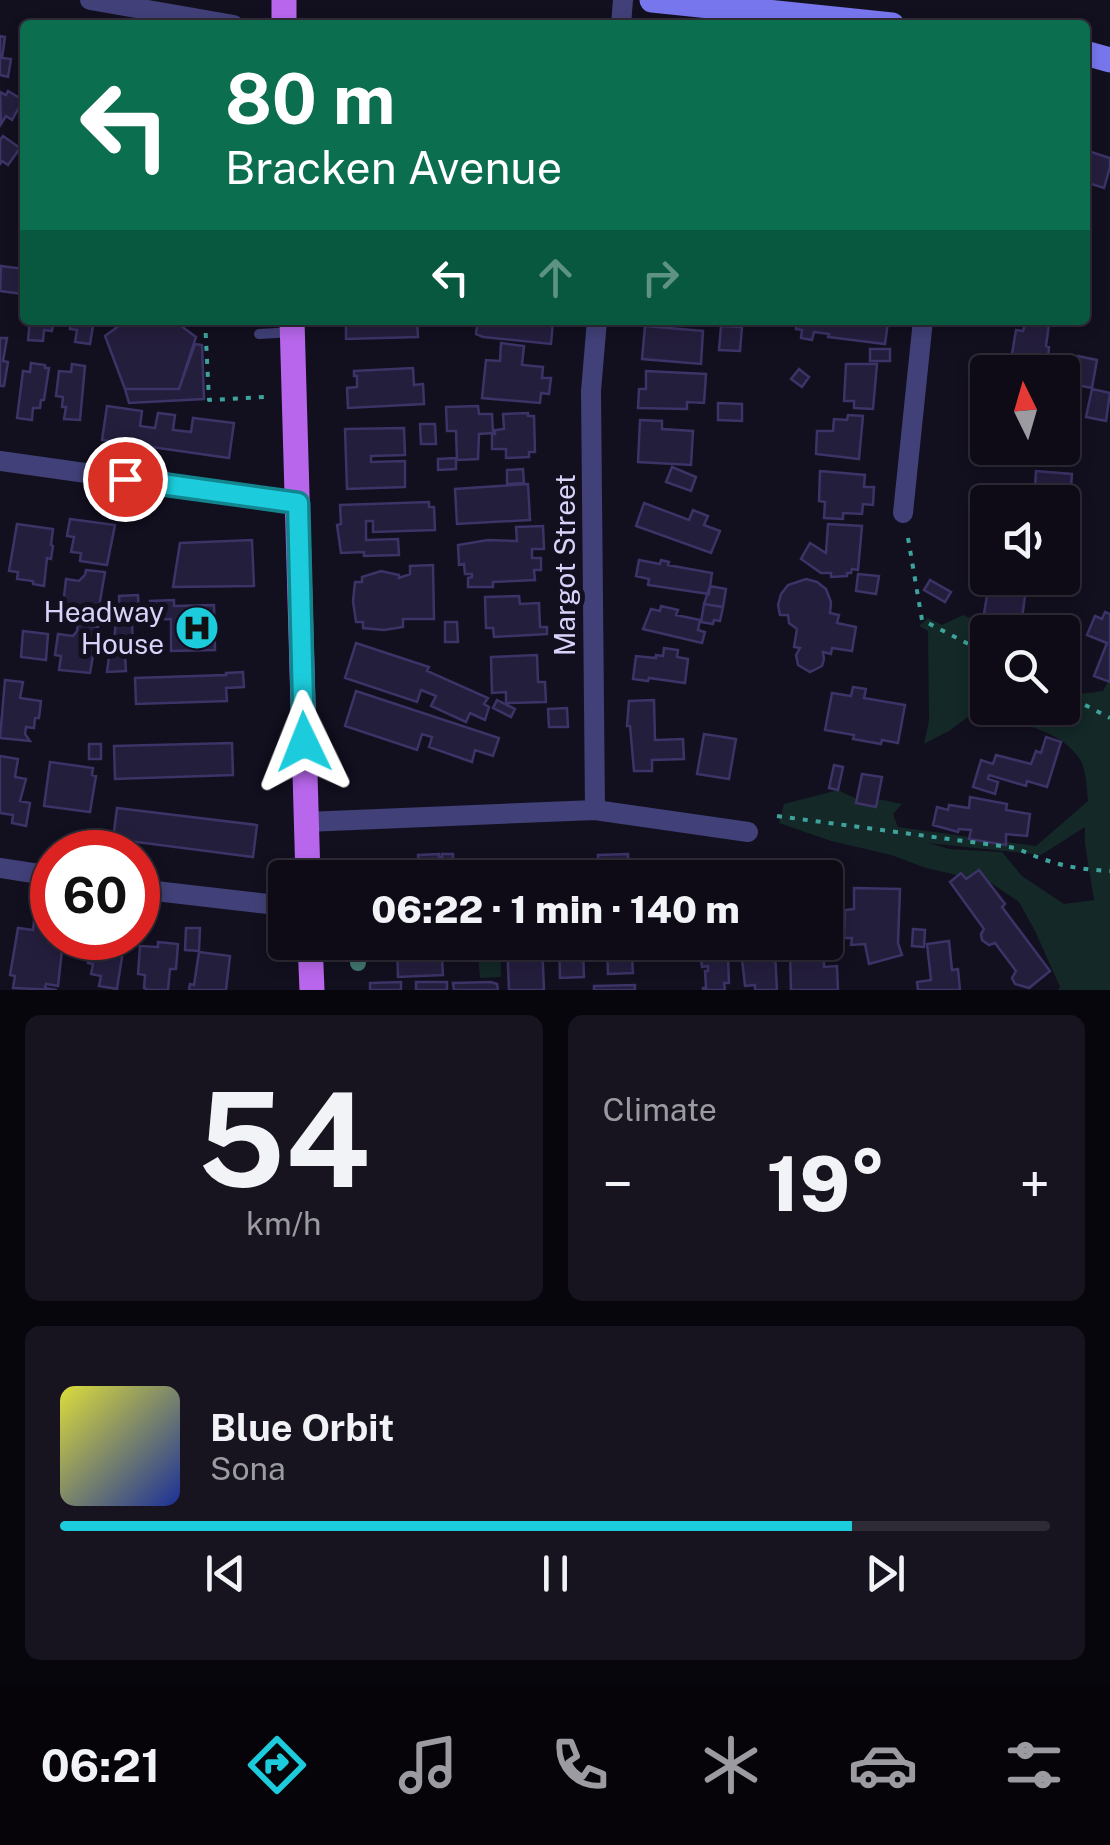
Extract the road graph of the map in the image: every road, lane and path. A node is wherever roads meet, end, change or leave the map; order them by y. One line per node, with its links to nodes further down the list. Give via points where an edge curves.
1 (90, 0): 3 (street)
2 (652, 0): 4 (street)
3 (205, 20)
4 (844, 20)
5 (205, 325): 10 (path, via 209,400)
6 (597, 325): 18 (street, Margot Street, via 591,392)
7 (922, 325): 13 (street)
8 (292, 326): 9 (lane); 12 (main road)
9 (259, 334)
10 (266, 397)
11 (0, 461): 12 (street)
12 (298, 503): 20 (main road)
13 (903, 513)
14 (908, 538): 15 (path, via 922,620)
15 (970, 645)
16 (1080, 702): 17 (path)
17 (1110, 718)
18 (595, 810): 20 (street); 21 (street)
19 (778, 816): 24 (path, via 1016,848 1047,862)
20 (306, 822): 22 (main road)
21 (748, 832)
22 (307, 860)
23 (0, 868): 25 (street)
24 (1110, 871)
25 (30, 873)
26 (160, 892): 27 (street)
27 (268, 904)
28 (311, 960): 29 (main road)
29 (312, 990)

